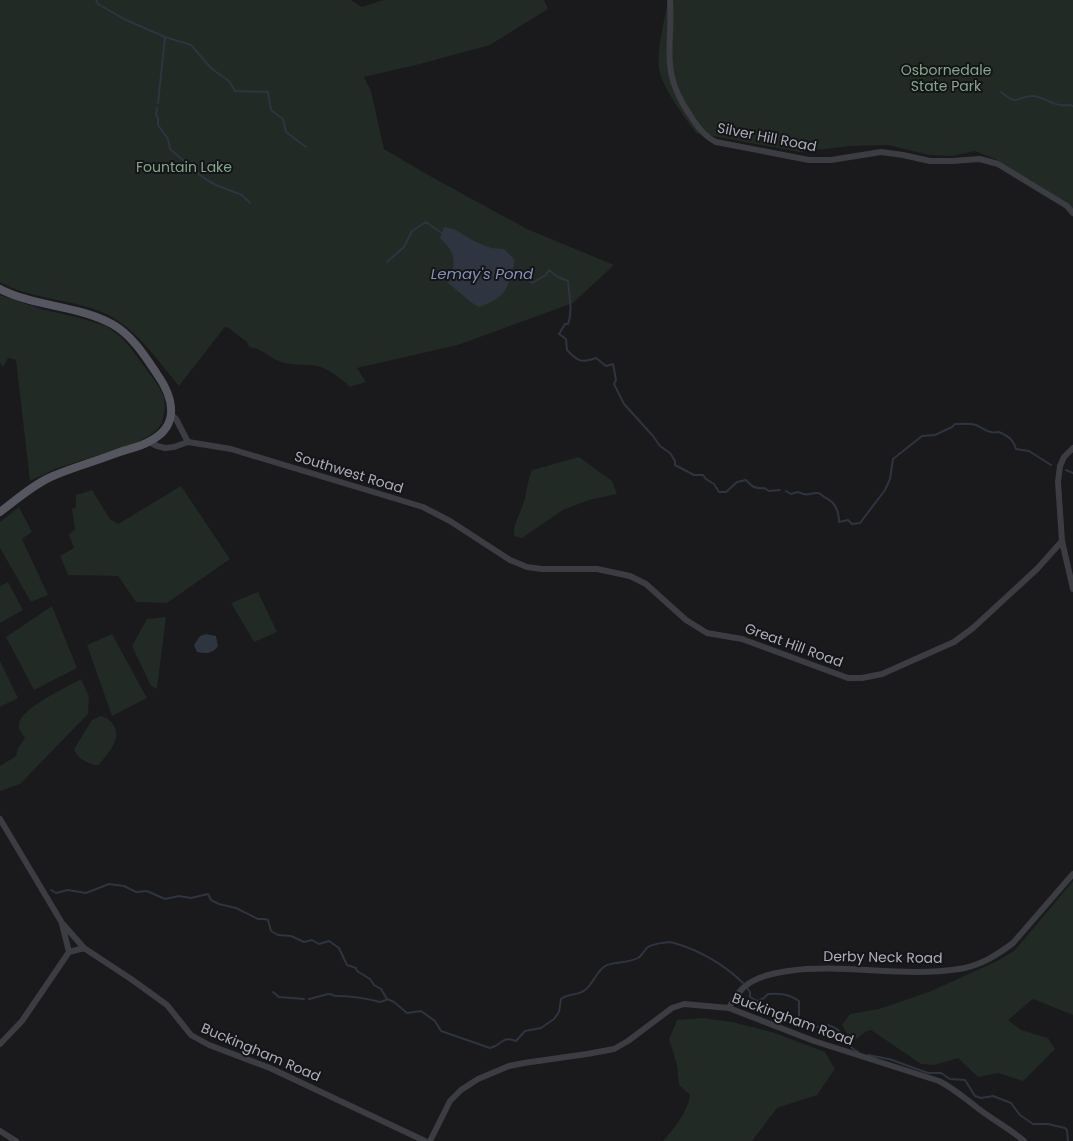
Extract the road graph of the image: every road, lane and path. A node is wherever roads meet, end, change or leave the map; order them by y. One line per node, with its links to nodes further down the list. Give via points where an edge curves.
1 (670, 0): 2 (street, Silver Hill Road, via 669,59 672,78 684,107 707,138 809,160 881,152 930,161 980,159 998,164 1067,206)
2 (1073, 213)
3 (0, 289): 4 (main road, via 25,299 93,316 120,329 166,387)
4 (171, 414): 5 (main road, via 164,430); 6 (street)
5 (149, 442): 6 (street, Southwest Road, via 165,448); 8 (main road, via 46,479)
6 (188, 442): 10 (street, Southwest Road, via 230,449 423,507)
7 (1073, 448): 9 (street, via 1064,457 1058,472)
8 (0, 512)
9 (1062, 541): 10 (street, Great Hill Road, via 1037,569 954,642 882,674 862,678 848,678 742,639 707,633 646,584 630,576 597,569 527,568); 11 (street)
10 (494, 550)
11 (1073, 589)
12 (0, 819): 14 (street, Buckingham Road)
13 (1073, 874): 17 (street, Derby Neck Road, via 1013,943 983,962 942,971 837,968 782,972 747,984)
14 (62, 923): 15 (street, Buckingham Road); 16 (street)
15 (84, 948): 16 (street); 21 (street, Buckingham Road, via 168,1005 191,1036 270,1068)
16 (69, 952): 18 (street, via 22,1021)
17 (729, 1008): 22 (street, Buckingham Road, via 692,1004 677,1006 614,1049 524,1062 485,1075 450,1101); 23 (street, Buckingham Road, via 814,1041 939,1081)
18 (0, 1044)
19 (0, 1131): 20 (street)
20 (16, 1141)
21 (425, 1141)
22 (430, 1141)
23 (1024, 1141)

